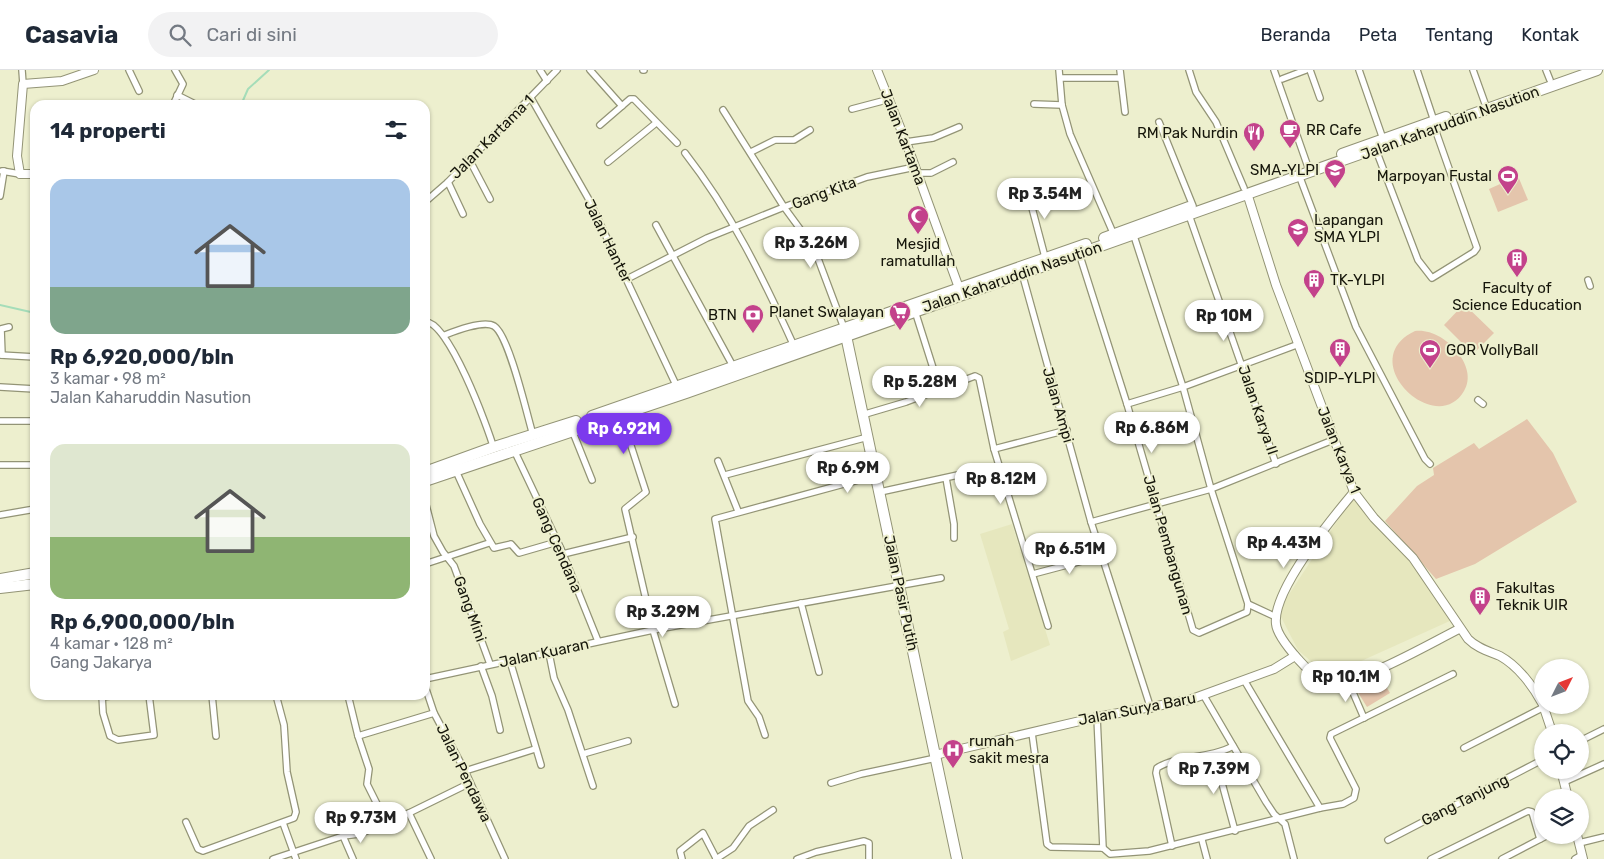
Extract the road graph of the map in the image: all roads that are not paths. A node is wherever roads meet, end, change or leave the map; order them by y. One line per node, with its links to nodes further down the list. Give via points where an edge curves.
1 (22, 70): 25 (street)
2 (94, 70): 25 (street, via 62,81)
3 (129, 70): 26 (street)
4 (175, 70): 27 (street, via 183,84)
5 (540, 70): 24 (street)
6 (557, 70): 24 (street, Jalan Kartama 1)
7 (590, 70): 35 (street)
8 (877, 70): 30 (street, Jalan Kartama)
9 (1059, 70): 21 (street)
10 (1120, 70): 22 (street)
11 (1189, 70): 63 (street, via 1196,92 1216,122)
12 (1274, 70): 23 (street)
13 (1306, 70): 23 (street)
14 (1310, 70): 29 (street)
15 (1359, 70): 46 (street)
16 (1417, 70): 43 (street)
17 (1473, 70): 36 (street)
18 (1578, 70): 20 (highway, Jalan Kaharuddin Nasution)
19 (1597, 70): 36 (highway, Jalan Kaharuddin Nasution)
20 (1548, 75): 36 (highway, Jalan Kaharuddin Nasution)
21 (1060, 78): 22 (street); 34 (street)
22 (1120, 78): 39 (street)
23 (1280, 79): 55 (street)
24 (547, 81): 28 (street, Jalan Kartama 1)
25 (23, 84): 58 (street, via 17,156)
26 (139, 91)
27 (177, 95): 31 (street); 32 (street)
28 (531, 98): 52 (street, Jalan Kartama 1); 79 (street, Jalan Hanter, via 588,198)
29 (1320, 98)
30 (890, 99): 37 (street); 47 (street, Jalan Kartama)
31 (175, 100)
32 (188, 100)
33 (1034, 104): 34 (street)
34 (1062, 105): 73 (street, via 1070,134)
35 (622, 106): 41 (street, via 633,98); 42 (street)
36 (1486, 106): 43 (highway, Jalan Kaharuddin Nasution)
37 (852, 108)
38 (723, 110): 50 (street)
39 (1125, 112)
40 (1159, 122): 68 (street, Jalan Karya II)
41 (656, 123): 48 (street); 53 (street)
42 (600, 125)
43 (1435, 125): 46 (highway, Jalan Kaharuddin Nasution); 49 (highway, Jalan Kaharuddin Nasution); 49 (street, via 1477,248 1432,278 1418,260)
44 (958, 127): 47 (street, via 933,138)
45 (810, 130): 50 (street, via 794,140 775,140)
46 (1383, 139): 55 (highway, Jalan Kaharuddin Nasution)
47 (906, 142): 56 (street, Jalan Kartama)
48 (677, 143)
49 (1376, 150): 60 (highway, Jalan Kaharuddin Nasution)
50 (751, 152): 67 (street)
51 (685, 153): 72 (street)
52 (469, 159): 61 (street, Jalan Kartama 1); 66 (street)
53 (608, 162)
54 (953, 162): 56 (street, Gang Kita, via 932,172)
55 (1308, 167): 63 (highway, Jalan Kaharuddin Nasution)
56 (916, 170): 67 (street, Gang Kita, via 867,177); 80 (street, Jalan Kartama)
57 (2, 171): 58 (street); 64 (street)
58 (20, 174): 59 (street)
59 (30, 174)
60 (1299, 175): 63 (highway, Jalan Kaharuddin Nasution); 114 (street, via 1356,326)
61 (448, 182): 65 (street, Jalan Kartama 1); 69 (street)
62 (1026, 189): 77 (street)
63 (1245, 191): 68 (highway, Jalan Kaharuddin Nasution); 86 (street, Jalan Karya 1)
64 (0, 196)
65 (430, 198)
66 (490, 199)
67 (784, 207): 72 (street, Gang Kita); 84 (street, via 814,248)
68 (1191, 210): 70 (highway, Jalan Kaharuddin Nasution); 90 (street, Jalan Karya II)
69 (462, 214)
70 (1170, 218): 73 (highway, Jalan Kaharuddin Nasution); 74 (highway, Jalan Kaharuddin Nasution)
71 (656, 225): 76 (street)
72 (735, 227): 76 (street, Gang Kita, via 689,246); 87 (street, via 758,267)
73 (1114, 235): 77 (highway, Jalan Kaharuddin Nasution)
74 (1134, 236): 75 (highway, Jalan Kaharuddin Nasution); 93 (street)
75 (1079, 253): 78 (highway, Jalan Kaharuddin Nasution); 98 (street, Jalan Pembangunan)
76 (674, 256): 79 (street, Gang Kita); 91 (street)
77 (1044, 257): 80 (highway, Jalan Kaharuddin Nasution)
78 (1022, 274): 81 (highway, Jalan Kaharuddin Nasution); 105 (street, Jalan Ampi)
79 (627, 279): 94 (street, Jalan Hanter)
80 (959, 288): 84 (highway, Jalan Kaharuddin Nasution)
81 (915, 311): 84 (highway, Jalan Kaharuddin Nasution); 96 (street)
82 (430, 323): 85 (street)
83 (10, 327): 88 (street, via 1,329)
84 (845, 332): 87 (highway, Jalan Kaharuddin Nasution); 100 (highway, Jalan Kaharuddin Nasution); 101 (highway, Jalan Pasir Putih)
85 (445, 335): 106 (street, via 488,324 499,330); 111 (street, via 475,398)
86 (1299, 344): 90 (street); 108 (street, Jalan Karya 1)
87 (794, 346): 91 (highway, Jalan Kaharuddin Nasution)
88 (1, 355): 89 (street)
89 (30, 357)
90 (1243, 364): 93 (street); 113 (street, Jalan Karya II)
91 (734, 368): 94 (highway, Jalan Kaharuddin Nasution)
92 (0, 387): 95 (street)
93 (1183, 387): 98 (street); 125 (street)
94 (677, 388): 106 (highway, Jalan Kaharuddin Nasution)
95 (30, 389)
96 (940, 390): 101 (street); 109 (street, via 978,377)
97 (1478, 400): 99 (street)
98 (1127, 404): 128 (street, Jalan Pembangunan)
99 (1483, 404)
100 (621, 414): 104 (highway, Jalan Kaharuddin Nasution); 134 (street, via 646,488 644,495 625,510)
101 (862, 414): 107 (highway, Jalan Pasir Putih)
102 (0, 421): 103 (street)
103 (30, 421)
104 (572, 430): 110 (highway, Jalan Kaharuddin Nasution); 124 (street)
105 (1067, 430): 109 (street); 133 (street, Jalan Ampi)
106 (533, 436): 111 (highway, Jalan Kaharuddin Nasution)
107 (868, 437): 120 (street); 121 (highway, Jalan Pasir Putih)
108 (1334, 440): 113 (street); 127 (street, Jalan Karya 1)
109 (994, 449): 117 (street)
110 (514, 450): 111 (highway, Jalan Kaharuddin Nasution); 136 (street, Gang Cendana)
111 (495, 452): 118 (highway, Jalan Kaharuddin Nasution); 119 (highway, Jalan Kaharuddin Nasution)
112 (718, 461): 120 (street)
113 (1276, 464): 125 (street)
114 (1430, 464)
115 (0, 465): 116 (street)
116 (30, 465)
117 (999, 466): 122 (street); 143 (street)
118 (430, 471)
119 (456, 471): 123 (highway, Jalan Kaharuddin Nasution); 137 (street)
120 (725, 475): 130 (street)
121 (877, 475): 126 (highway, Jalan Pasir Putih); 130 (street, via 814,494)
122 (946, 478): 126 (street); 135 (street)
123 (430, 479)
124 (592, 480)
125 (1211, 489): 128 (street); 150 (street)
126 (880, 492): 147 (highway, Jalan Pasir Putih)
127 (1354, 492): 152 (street, via 1297,569); 154 (street, Jalan Karya 1, via 1412,558)
128 (1156, 503): 133 (street); 150 (street, Jalan Pembangunan, via 1195,632 1236,618 1246,612)
129 (30, 510): 131 (street)
130 (738, 511): 151 (street, via 717,517 714,521)
131 (0, 515)
132 (430, 520): 140 (street, Gang Mini, via 434,536)
133 (1091, 522): 139 (street, Jalan Ampi)
134 (633, 537): 138 (street); 155 (street)
135 (954, 538)
136 (558, 542): 137 (street, via 518,553 511,544 496,549); 138 (street, Gang Cendana)
137 (489, 543): 140 (street)
138 (563, 554): 156 (street, Gang Cendana)
139 (1101, 556): 143 (street); 176 (street, Jalan Ampi)
140 (447, 558): 141 (street); 160 (street, Gang Mini, via 454,566)
141 (430, 563)
142 (30, 574): 145 (highway)
143 (1033, 574): 153 (street)
144 (941, 578): 147 (street, Jalan Kuaran)
145 (0, 579)
146 (30, 585): 148 (highway)
147 (900, 586): 149 (street, Jalan Kuaran); 194 (highway, Jalan Pasir Putih)
148 (0, 588)
149 (801, 603): 151 (street, Jalan Kuaran); 162 (street)
150 (1248, 604): 152 (street)
151 (733, 616): 155 (street, Jalan Kuaran); 184 (street, via 748,701 759,717)
152 (1276, 617): 158 (street, via 1277,630)
153 (1048, 626)
154 (1459, 629): 166 (street); 167 (street, Jalan Karya 1, via 1474,645 1515,667)
155 (653, 630): 156 (street, Jalan Kuaran); 175 (street)
156 (598, 641): 157 (street, Jalan Kuaran)
157 (549, 653): 159 (street, Jalan Kuaran); 192 (street, via 554,678)
158 (1295, 656): 165 (street, Jalan Surya Baru, via 1274,669); 166 (street, via 1308,671 1327,682)
159 (510, 661): 160 (street, Jalan Kuaran); 191 (street)
160 (490, 664): 161 (street, Jalan Kuaran)
161 (481, 666): 164 (street, Jalan Kuaran); 182 (street)
162 (819, 672)
163 (1452, 674): 180 (street)
164 (430, 678)
165 (1244, 680): 168 (street, Jalan Surya Baru); 205 (street)
166 (1348, 681): 180 (street)
167 (1534, 693)
168 (1204, 696): 176 (street, Jalan Surya Baru); 189 (street)
169 (102, 700): 170 (street, via 110,736 118,740 154,735)
170 (150, 700)
171 (212, 700): 185 (street)
172 (277, 700): 212 (street, via 296,812 294,818)
173 (349, 700): 186 (street)
174 (430, 700): 178 (street, Jalan Pendawa)
175 (675, 704)
176 (1151, 709): 179 (street, Jalan Surya Baru)
177 (1534, 710): 190 (street)
178 (434, 713): 186 (street); 198 (street, Jalan Pendawa)
179 (1097, 717): 183 (street, Jalan Surya Baru); 222 (street)
180 (1364, 718): 205 (street, via 1330,736 1356,789 1356,796 1343,804)
181 (1604, 729): 187 (street)
182 (500, 730)
183 (1032, 733): 194 (street, Jalan Surya Baru); 222 (street, via 1045,841 1051,847)
184 (765, 735)
185 (216, 736)
186 (358, 736): 211 (street, via 369,769 367,784)
187 (1589, 737)
188 (628, 741): 192 (street)
189 (1233, 746): 193 (street); 208 (street, via 1266,802)
190 (1464, 748)
191 (535, 749): 197 (street); 198 (street)
192 (583, 754): 203 (street)
193 (1214, 754): 213 (street); 221 (street, via 1157,768)
194 (936, 757): 202 (street); 234 (highway, Jalan Pasir Putih)
195 (1534, 764): 218 (street, Gang Tanjung)
196 (1604, 764): 201 (street)
197 (541, 765)
198 (465, 771): 200 (street, Jalan Pendawa)
199 (1563, 779): 201 (street)
200 (470, 782): 207 (street); 229 (street, Jalan Pendawa)
201 (1564, 782): 204 (street)
202 (831, 783)
203 (594, 786)
204 (1566, 789)
205 (1320, 808): 208 (street)
206 (773, 810): 231 (street, via 749,826 732,848)
207 (409, 813): 211 (street); 228 (street)
208 (1281, 818): 213 (street); 236 (street)
209 (1534, 819): 237 (street, via 1532,812 1528,811)
210 (186, 822): 212 (street, via 198,849 203,851)
211 (386, 822): 214 (street, via 359,834)
212 (283, 823): 223 (street)
213 (1235, 831): 217 (street)
214 (343, 836): 223 (street); 227 (street)
215 (1604, 837): 216 (street)
216 (1589, 838)
217 (1202, 840): 221 (street); 235 (street)
218 (1388, 840)
219 (1534, 842): 238 (street)
220 (1579, 844): 225 (street)
221 (1172, 846): 224 (street)
222 (1103, 848): 224 (street)
223 (295, 856): 226 (street)
224 (1110, 856)
225 (1580, 858)
226 (273, 859)
227 (353, 859)
228 (432, 859)
229 (505, 859)
230 (682, 859): 231 (street, via 680,851 703,832)
231 (716, 859)
232 (797, 859): 233 (street, via 864,840 869,843)
233 (869, 859)
234 (957, 859)
235 (1207, 859)
236 (1294, 859)
237 (1431, 859)
238 (1502, 859)

